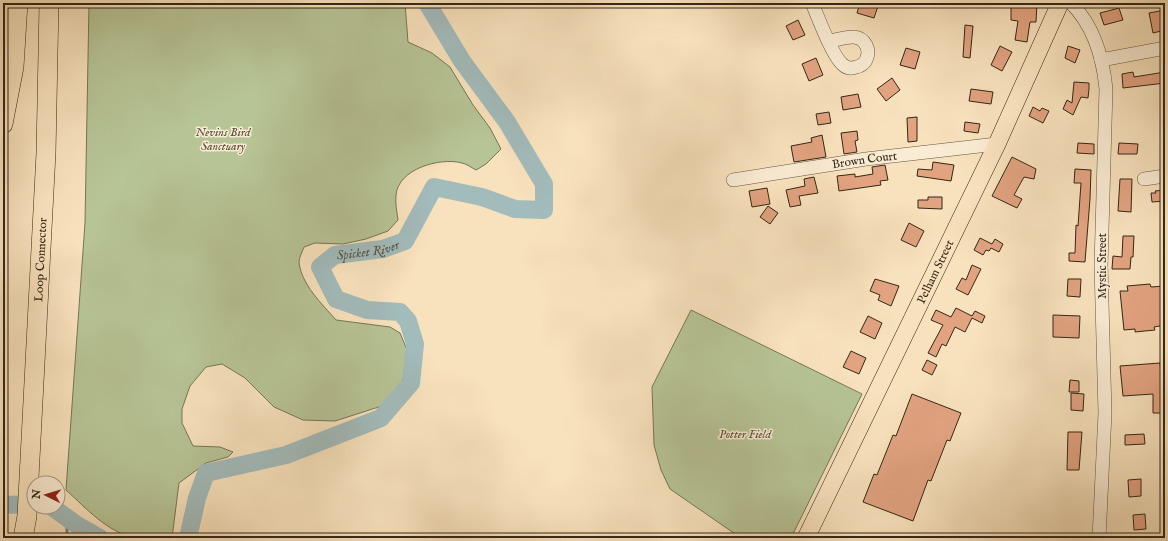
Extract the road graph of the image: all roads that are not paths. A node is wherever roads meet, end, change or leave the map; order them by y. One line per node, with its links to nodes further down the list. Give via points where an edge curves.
1 (18, 3): 9 (highway, via 14,67)
2 (49, 3): 14 (highway, Loop Connector, via 46,153)
3 (812, 3): 6 (street)
4 (1060, 3): 10 (main road, Pelham Street)
5 (1071, 3): 8 (street, Mystic Street, via 1089,26)
6 (830, 41)
7 (1165, 48): 8 (street)
8 (1101, 60): 18 (street, Mystic Street, via 1106,89 1101,266 1105,413)
9 (3, 124)
10 (997, 144): 13 (street, Brown Court, via 866,159); 17 (main road, Pelham Street)
11 (1165, 176): 12 (street)
12 (1144, 179)
13 (733, 180)
14 (27, 516): 15 (highway); 16 (highway)
15 (23, 538)
16 (30, 538)
17 (806, 538)
18 (1099, 538)

